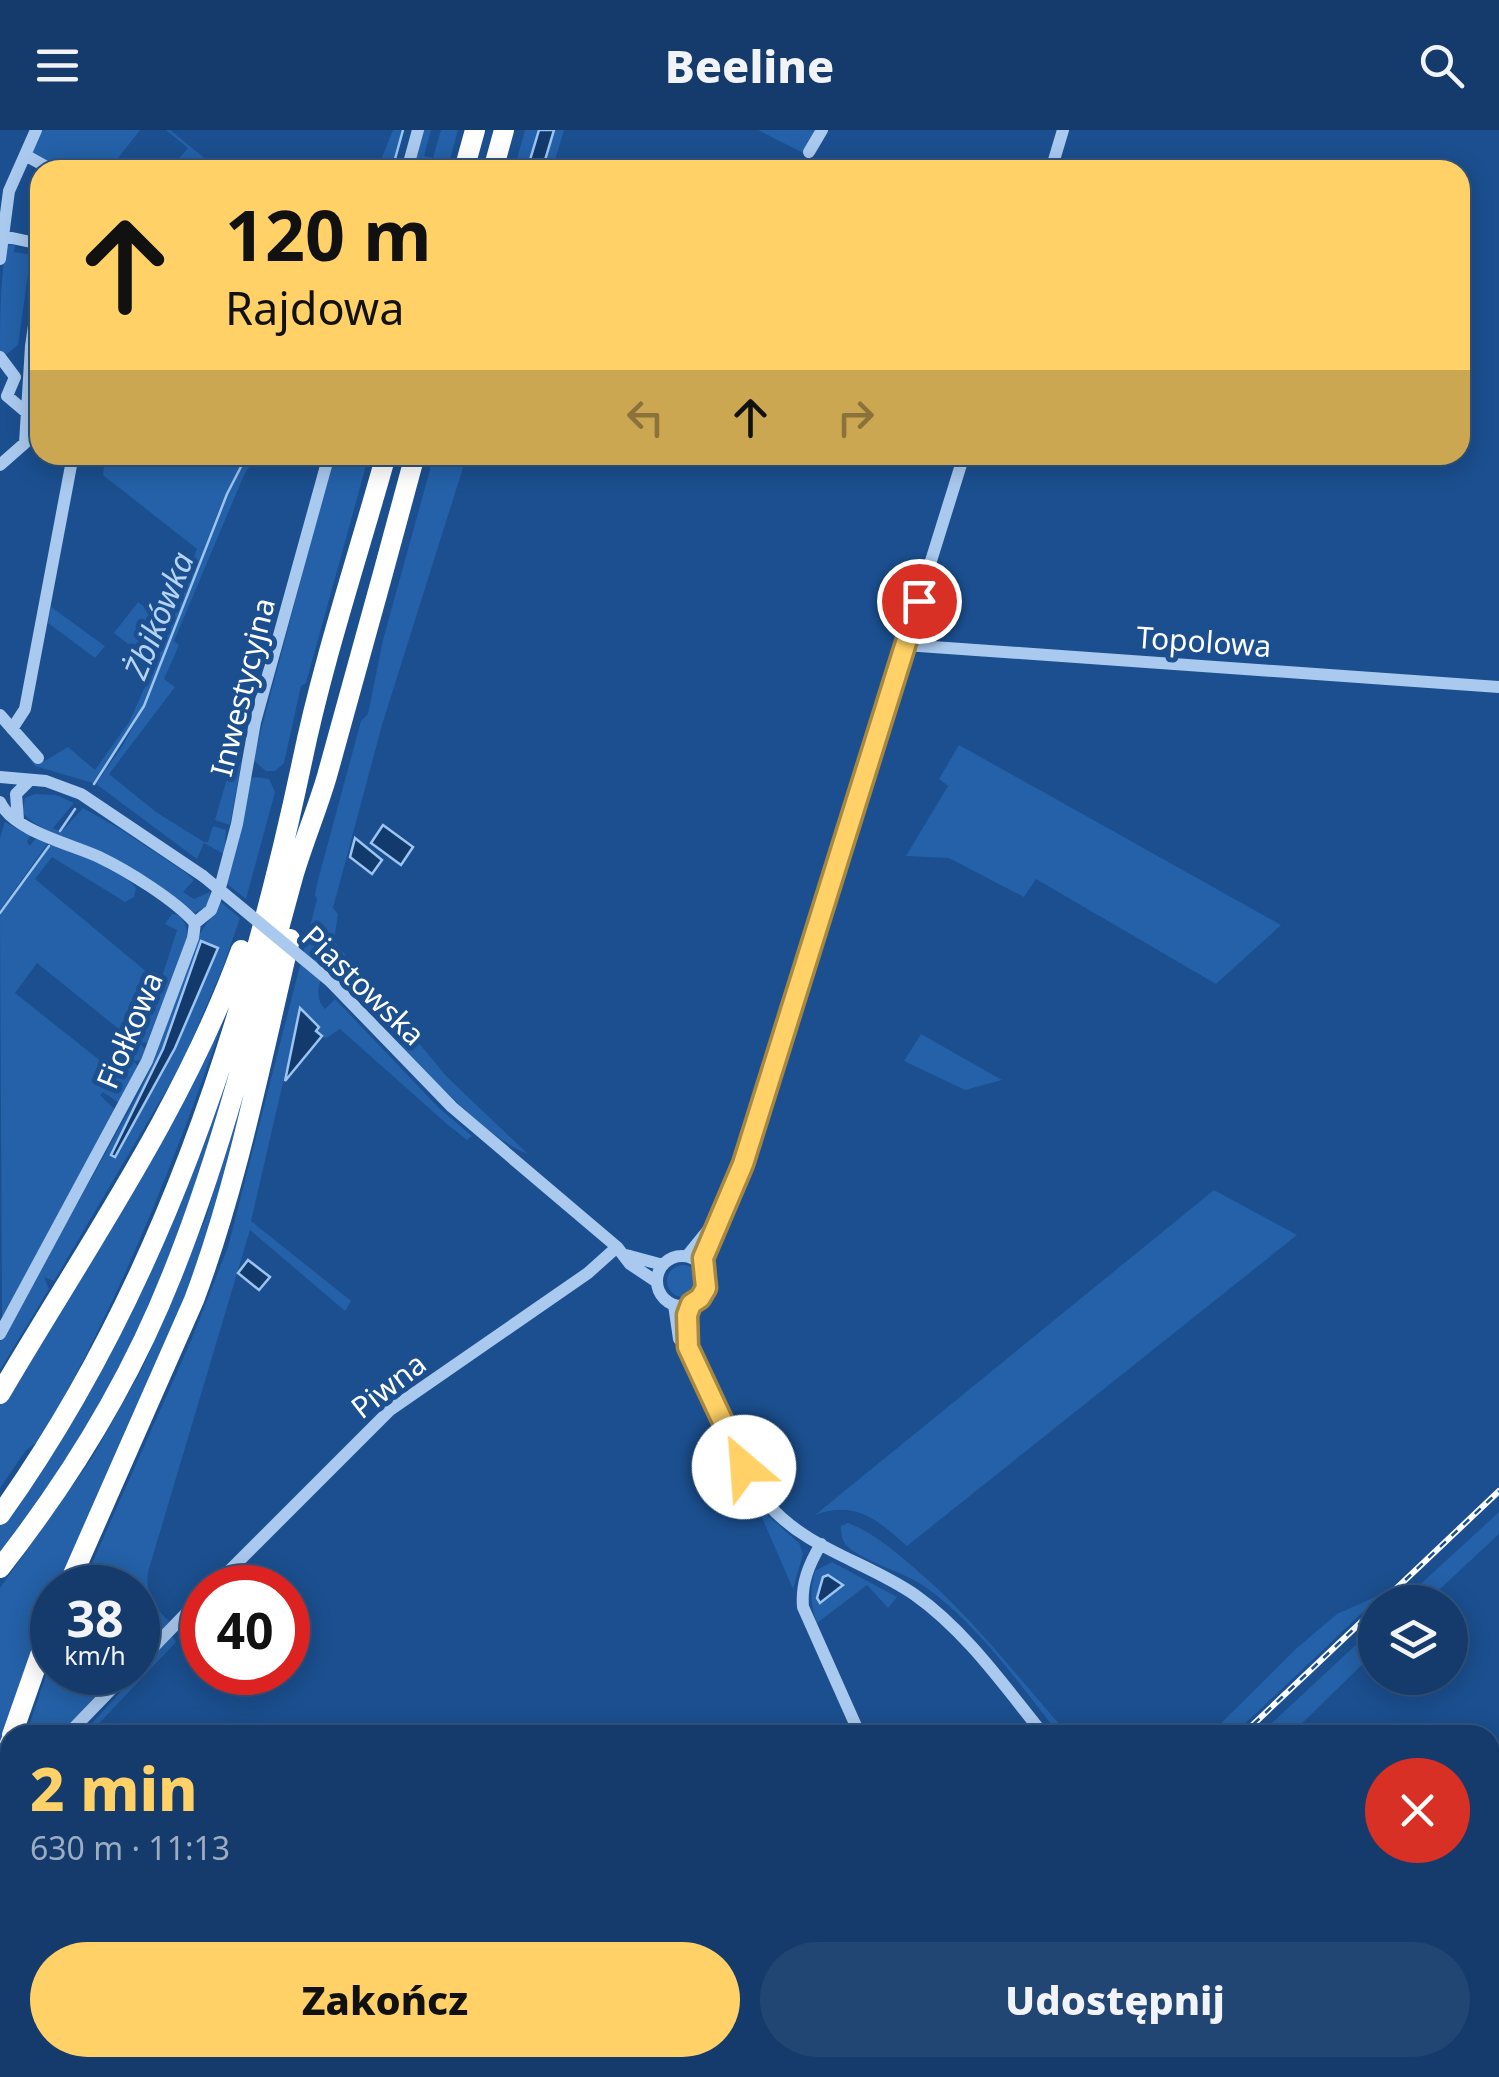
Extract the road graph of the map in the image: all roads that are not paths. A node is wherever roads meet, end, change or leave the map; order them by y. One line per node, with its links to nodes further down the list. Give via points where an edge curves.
1 (36, 130): 8 (street)
2 (418, 130): 10 (street)
3 (475, 130): 11 (highway)
4 (504, 130): 12 (highway)
5 (822, 130): 7 (street)
6 (1064, 130): 13 (street)
7 (809, 152)
8 (25, 156): 9 (street); 14 (street, via 9,191)
9 (33, 160)
10 (410, 160)
11 (467, 160)
12 (496, 160)
13 (1054, 160)
14 (3, 236): 15 (street); 16 (street)
15 (30, 242)
16 (0, 259)
17 (0, 356): 19 (street, via 15,377)
18 (30, 375): 20 (street)
19 (3, 402): 20 (street)
20 (26, 412): 21 (street); 23 (street)
21 (30, 416)
22 (30, 439): 23 (street)
23 (26, 444): 24 (street)
24 (0, 464)
25 (71, 465): 33 (street, via 25,709)
26 (326, 465): 41 (street, Inwestycyjna, via 254,722 221,884 212,910)
27 (383, 465): 35 (highway)
28 (412, 465): 37 (highway)
29 (961, 465): 30 (street)
30 (905, 646): 31 (street, Topolowa); 42 (street, via 743,1164)
31 (1499, 686)
32 (0, 716): 33 (street)
33 (12, 729): 34 (street)
34 (38, 758)
35 (301, 764): 52 (highway, via 248,932 193,1064); 53 (highway, via 251,962 174,1192 90,1376)
36 (30, 780): 38 (street, Piastowska); 40 (street, via 16,794); 43 (street, Piastowska, bridge, via 96,802 203,876 331,982 452,1107)
37 (326, 780): 55 (highway, via 221,1227); 57 (highway, via 212,1164 171,1277 93,1433)
38 (1, 783)
39 (0, 802): 40 (street)
40 (18, 820): 41 (street, via 102,859)
41 (195, 924): 50 (street, Fiołkowa, via 147,1061)
42 (719, 1217): 44 (street); 46 (street)
43 (622, 1251): 45 (street, Piastowska); 47 (street, Piastowska); 56 (street, Piwna, via 390,1410)
44 (687, 1256): 45 (street); 46 (street)
45 (663, 1265): 47 (street)
46 (702, 1266): 48 (street, via 706,1288)
47 (657, 1282): 49 (street)
48 (691, 1304): 49 (street); 51 (street)
49 (674, 1305): 51 (street, via 680,1339)
50 (0, 1334)
51 (688, 1347): 54 (street, via 754,1485 787,1522)
52 (0, 1394)
53 (0, 1515)
54 (820, 1544): 64 (street, via 802,1589 803,1607); 65 (street, via 925,1602)
55 (77, 1565)
56 (235, 1565)
57 (0, 1568)
58 (180, 1620): 59 (street)
59 (160, 1640)
60 (30, 1684): 62 (highway)
61 (105, 1695): 63 (street)
62 (16, 1725)
63 (76, 1725)
64 (856, 1725)
65 (1036, 1725)

